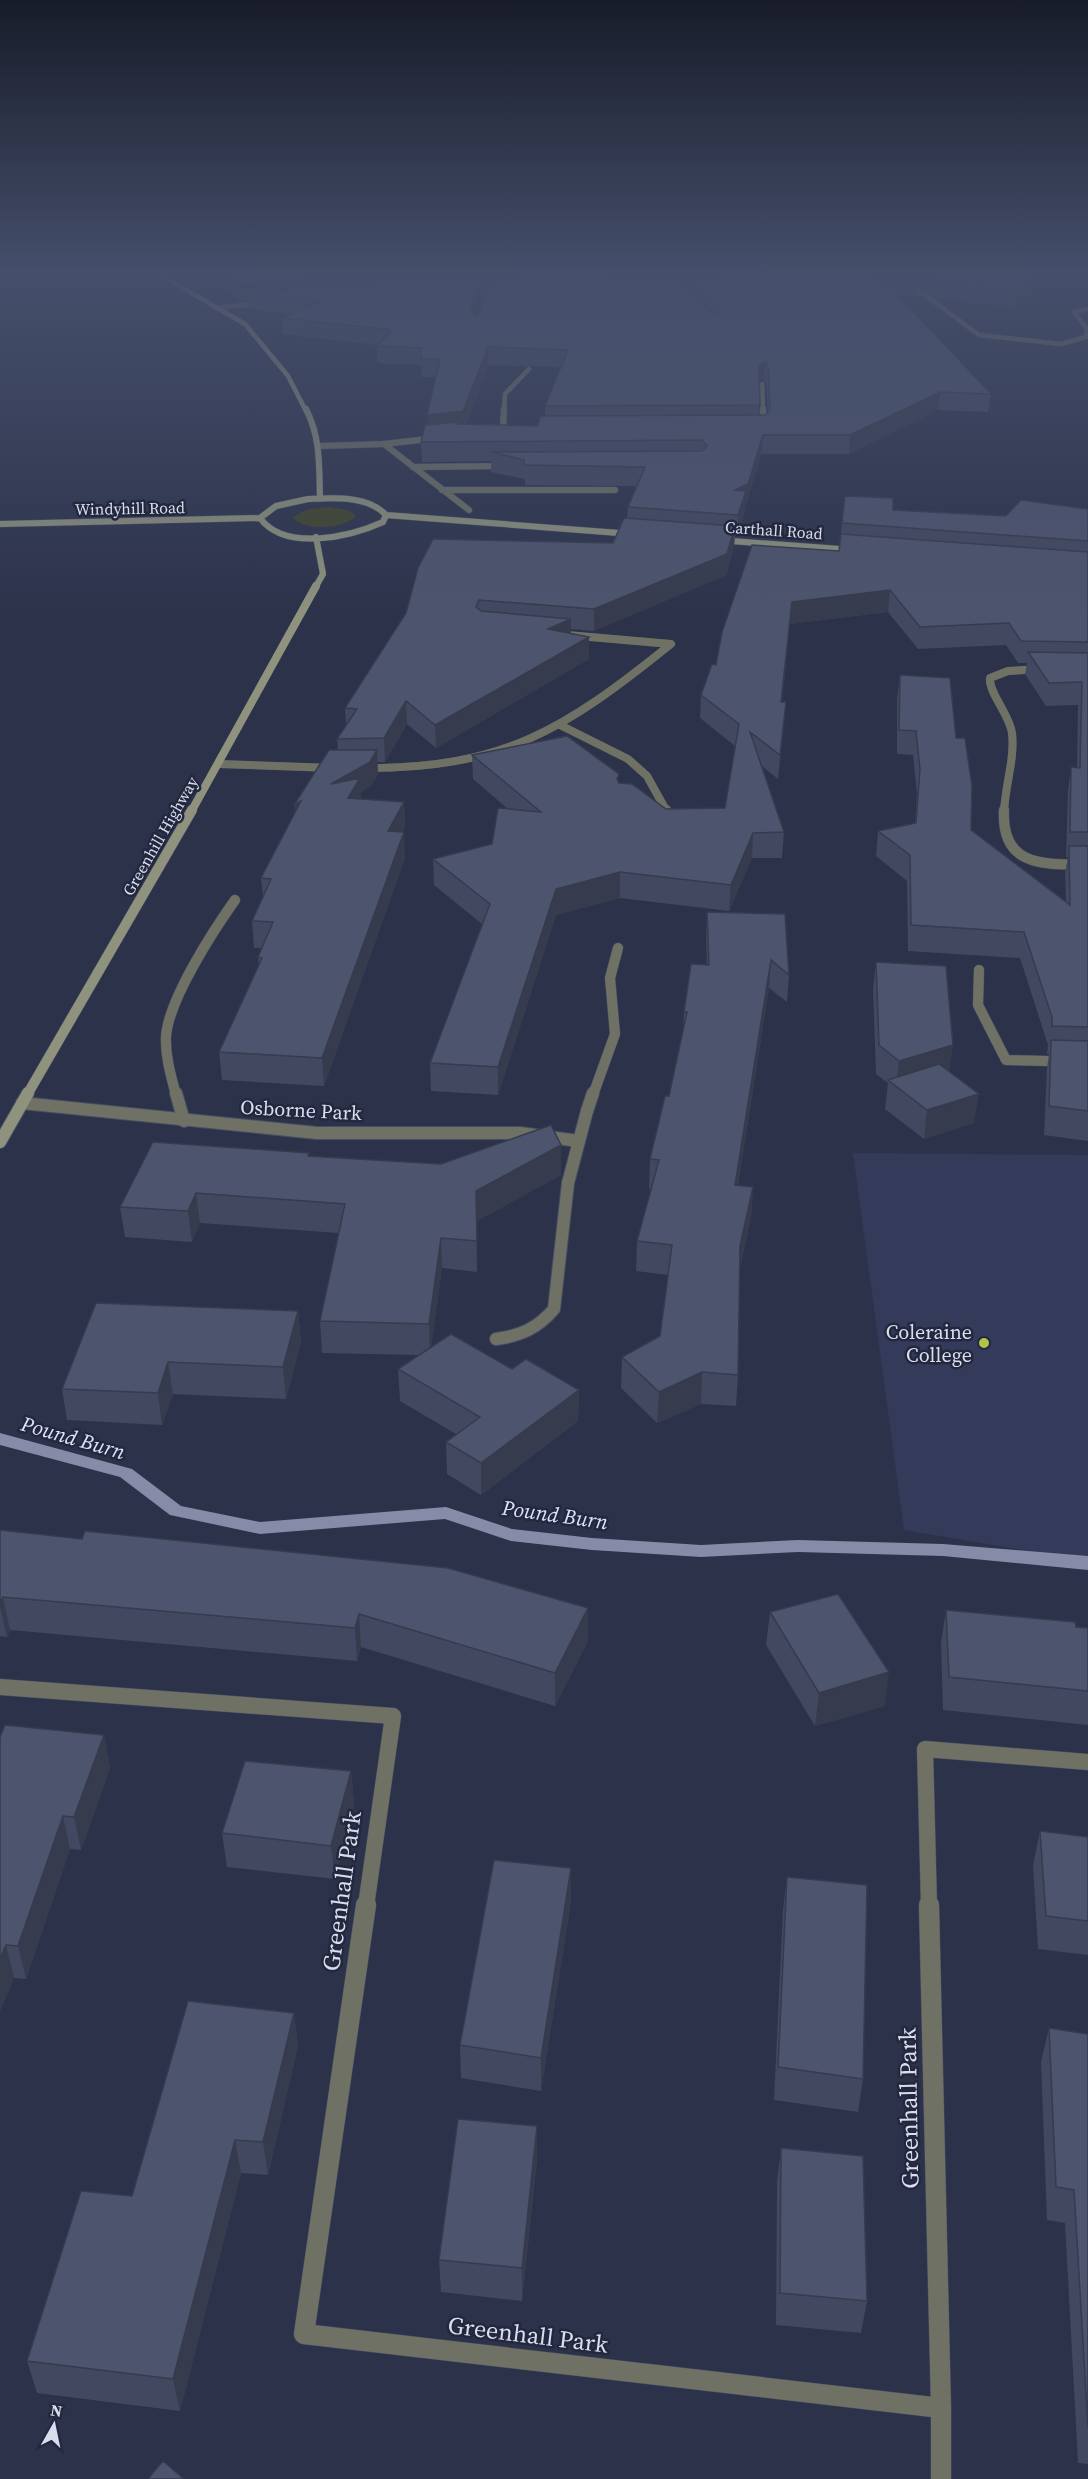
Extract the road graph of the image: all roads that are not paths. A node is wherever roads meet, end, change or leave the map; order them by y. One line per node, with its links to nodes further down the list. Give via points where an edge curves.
1 (293, 386): 10 (main road, via 315,428)
2 (513, 386): 5 (street, via 505,394)
3 (762, 386): 4 (street, via 764,429)
4 (752, 429)
5 (503, 430): 6 (street); 7 (street)
6 (515, 430)
7 (492, 431)
8 (449, 436): 9 (street)
9 (384, 444): 10 (street); 12 (street)
10 (319, 446): 15 (main road)
11 (519, 466): 12 (street)
12 (413, 467): 13 (street)
13 (442, 490): 14 (street); 16 (street)
14 (615, 490)
15 (320, 499): 17 (main road, via 372,505); 18 (main road, via 273,507)
16 (469, 510)
17 (386, 515): 20 (main road); 21 (main road, via 374,528)
18 (260, 518): 19 (main road, Windyhill Road); 21 (main road, via 261,524 275,531)
19 (0, 524)
20 (643, 534)
21 (316, 537): 27 (main road, Greenhill Highway, via 323,574)
22 (713, 540): 23 (main road, Carthall Road)
23 (865, 551)
24 (553, 633): 26 (street, via 671,644 600,700)
25 (1048, 669): 33 (street, via 1012,670 990,678 989,684 1007,713 1012,735 1004,835 1024,858)
26 (560, 725): 29 (street, via 514,746 466,760 423,768); 30 (street, via 628,759 647,776)
27 (219, 764): 28 (street); 38 (main road, Greenhill Highway)
28 (339, 768)
29 (351, 768)
30 (661, 800): 31 (street); 32 (street)
31 (651, 801)
32 (669, 816)
33 (1088, 865)
34 (235, 900): 39 (street, via 219,921 165,1033)
35 (618, 948): 41 (street, via 610,978 615,1034)
36 (979, 970): 37 (street, via 978,1005 1006,1060)
37 (1088, 1062)
38 (22, 1103): 39 (street, Osborne Park); 40 (main road, Greenhill Highway)
39 (184, 1121): 41 (street, Osborne Park, via 317,1133 520,1133)
40 (0, 1142)
41 (578, 1142): 42 (street, via 568,1183 554,1309 533,1330)
42 (496, 1339)
43 (0, 1687): 45 (street, Greenhall Park, via 393,1716 304,2334)
44 (1088, 1762): 45 (street, Greenhall Park, via 926,1749)
45 (941, 2408): 46 (street)
46 (941, 2479)

